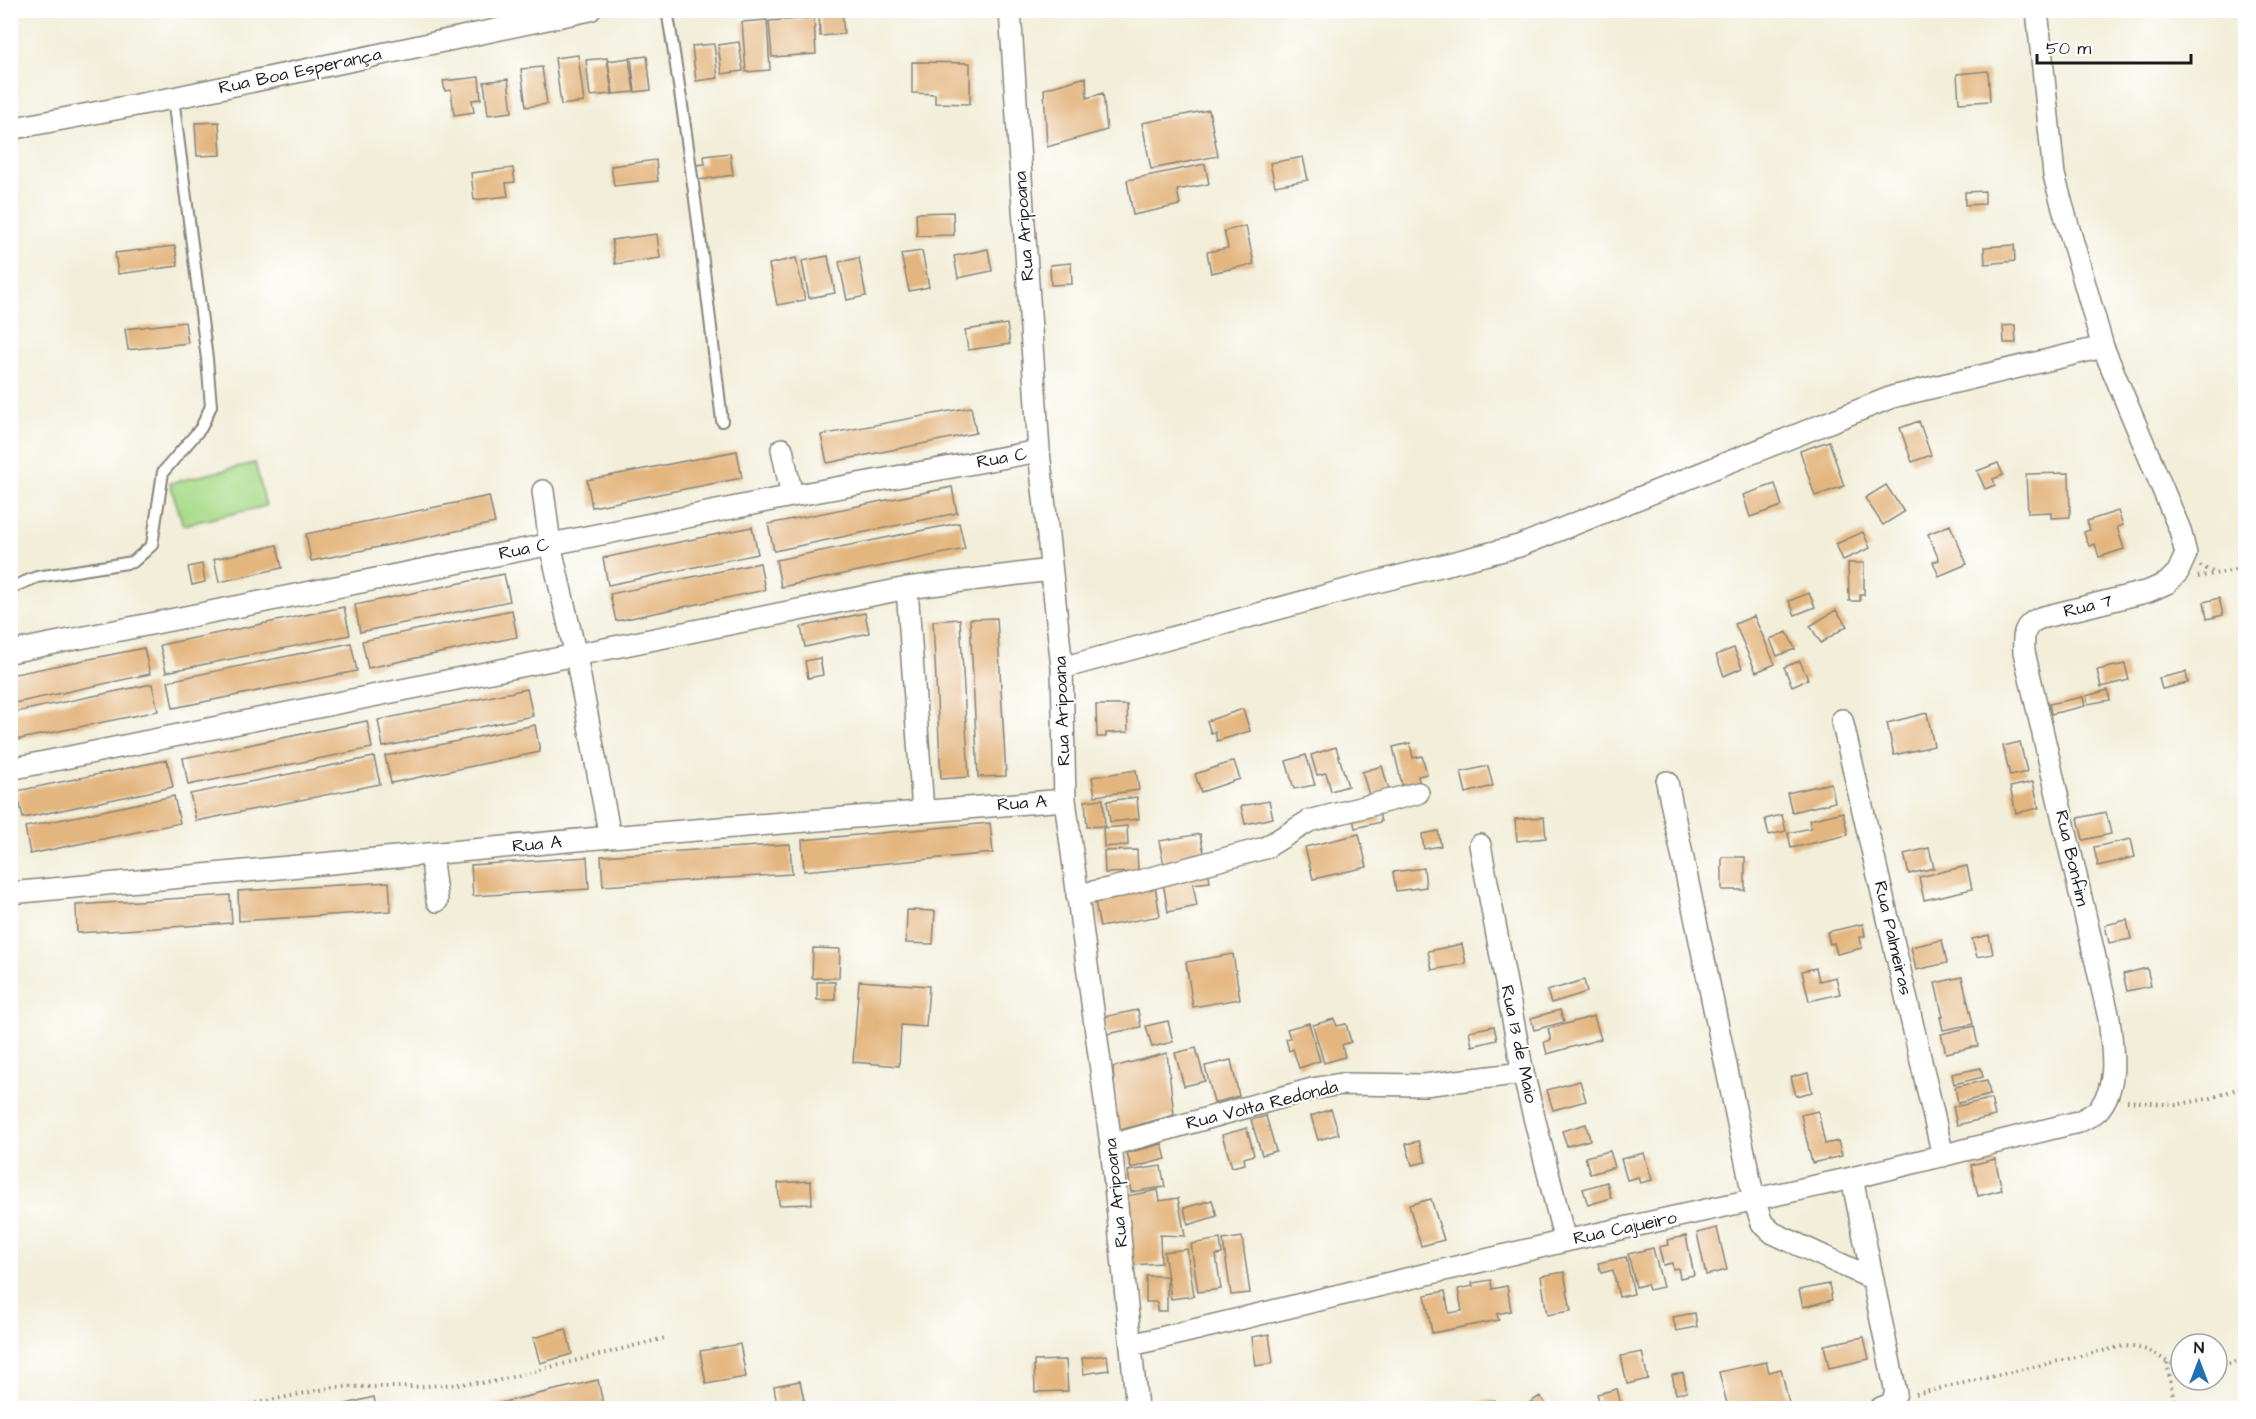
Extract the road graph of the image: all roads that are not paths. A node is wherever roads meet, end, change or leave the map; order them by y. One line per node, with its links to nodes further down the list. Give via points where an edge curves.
1 (590, 10): 5 (street, Rua Boa Esperança)
2 (667, 10): 8 (lane, via 694,184)
3 (1010, 10): 10 (street, Rua Aripoana)
4 (2037, 10): 7 (street, via 2054,175)
5 (173, 98): 6 (street, Rua Boa Esperança); 15 (lane, via 210,406 201,428 163,472 152,545 133,562 37,577)
6 (10, 129)
7 (2103, 347): 17 (street, Rua 7, via 2180,530 2186,554 2178,572 2158,587); 20 (street, via 1892,397 1519,546)
8 (722, 421)
9 (782, 449): 12 (street)
10 (1039, 451): 12 (street, Rua C); 14 (street, Rua Aripoana)
11 (543, 491): 13 (street)
12 (792, 496): 13 (street, Rua C)
13 (550, 544): 18 (street, Rua C); 19 (street)
14 (1050, 570): 16 (street); 20 (street, Rua Aripoana)
15 (10, 588)
16 (907, 588): 19 (street); 26 (street)
17 (2029, 624): 34 (street, Rua Bonfim, via 2023,638 2024,652 2109,1018 2113,1067)
18 (10, 652)
19 (576, 656): 22 (street); 27 (street)
20 (1062, 668): 25 (street, Rua Aripoana)
21 (1842, 720): 36 (street, Rua Palmeiras)
22 (10, 769)
23 (1667, 782): 38 (street)
24 (1418, 793): 31 (street, via 1309,821 1265,848)
25 (1065, 800): 26 (street, Rua A); 31 (street, Rua Aripoana)
26 (923, 811): 27 (street, Rua A)
27 (610, 837): 29 (street, Rua A)
28 (1480, 845): 33 (street, Rua 13 de Maio)
29 (431, 854): 30 (street, Rua A); 32 (street)
30 (10, 893)
31 (1077, 895): 35 (street, Rua Aripoana)
32 (437, 901)
33 (1523, 1073): 35 (street, Rua Volta Redonda, via 1424,1085 1341,1084 1312,1089); 39 (street, Rua 13 de Maio)
34 (2109, 1094): 36 (street, Rua Cajueiro, via 2097,1111 2078,1122)
35 (1111, 1145): 41 (street, Rua Aripoana)
36 (1943, 1156): 37 (street, Rua Cajueiro)
37 (1852, 1178): 38 (street, Rua Cajueiro); 40 (street)
38 (1754, 1200): 39 (street, Rua Cajueiro); 40 (street, via 1762,1223 1773,1233)
39 (1565, 1241): 41 (street, Rua Cajueiro)
40 (1873, 1279): 42 (street, via 1895,1386)
41 (1131, 1346): 43 (street, Rua Aripoana)
42 (1888, 1404)
43 (1137, 1408)

